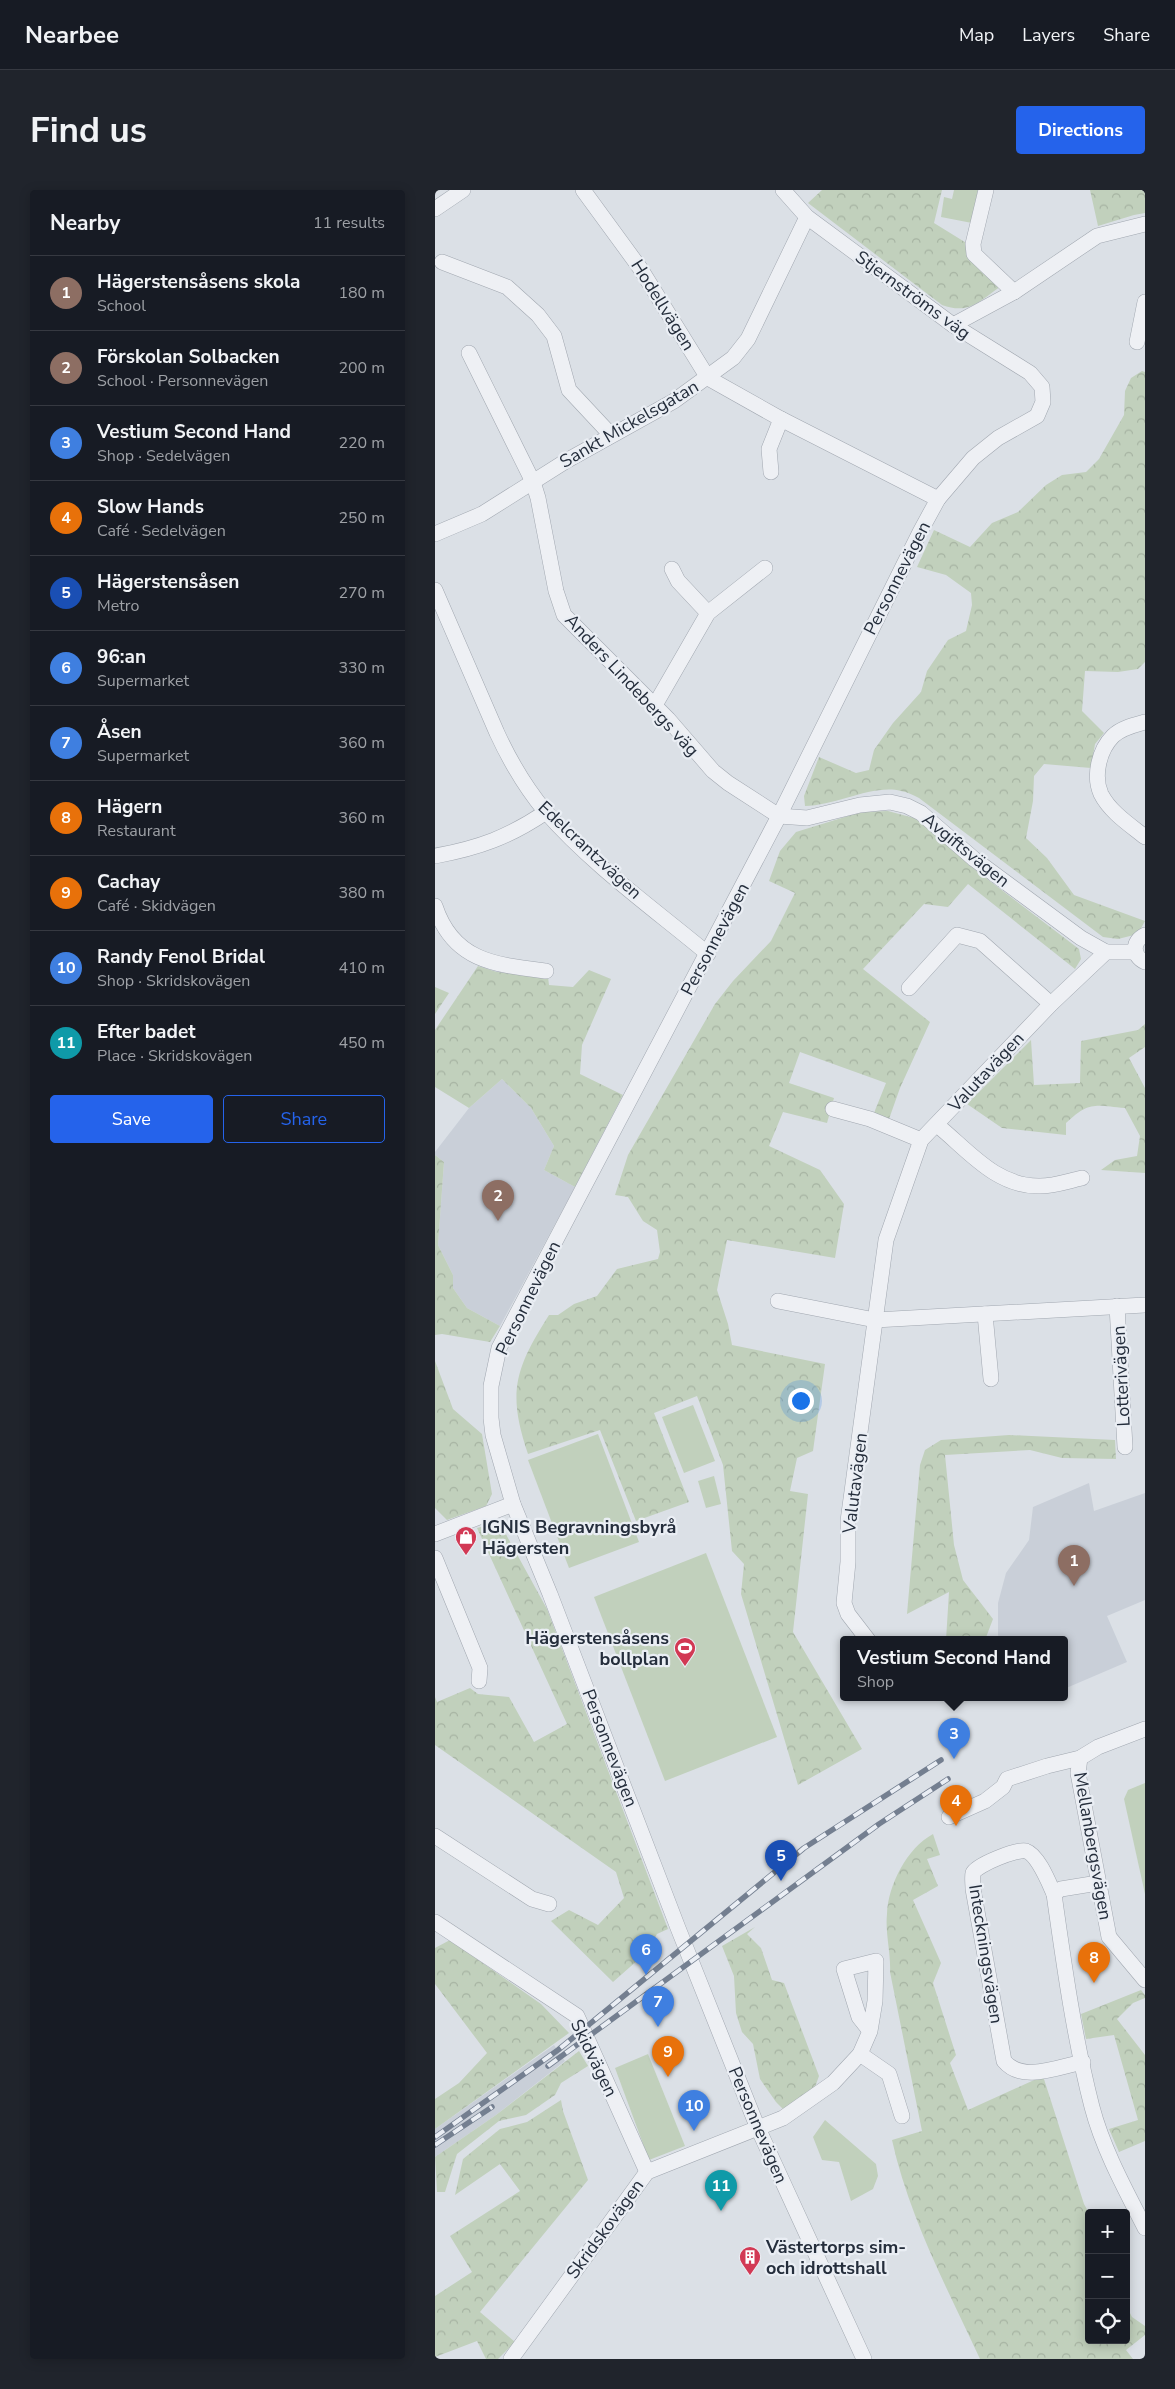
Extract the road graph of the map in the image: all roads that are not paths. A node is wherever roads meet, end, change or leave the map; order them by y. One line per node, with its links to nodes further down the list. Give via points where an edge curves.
1 (463, 190): 5 (street)
2 (583, 190): 14 (street, Hodellvägen, via 636,262)
3 (783, 190): 6 (street, Stjernströms väg)
4 (986, 190): 9 (street, via 973,244 974,254)
5 (435, 209)
6 (807, 217): 11 (street, Stjernströms väg); 14 (street, Sankt Mickelsgatan, via 743,348)
7 (1145, 224): 9 (street, via 1097,236)
8 (442, 262): 17 (street, via 507,287 538,315 554,336 569,390)
9 (1014, 292): 11 (street)
10 (1145, 302): 12 (street)
11 (953, 325): 15 (street, Stjernströms väg, via 1030,373 1042,387)
12 (1137, 342)
13 (469, 353): 19 (street, Anders Lindebergs väg)
14 (707, 378): 16 (street, Hodellvägen); 17 (street, Sankt Mickelsgatan, via 675,401)
15 (1044, 395): 20 (street, Personnevägen, via 1037,416 985,448)
16 (781, 419): 18 (street, via 769,449); 20 (street, Hodellvägen)
17 (611, 435): 19 (street, Sankt Mickelsgatan)
18 (771, 472)
19 (533, 482): 21 (street, Sankt Mickelsgatan, via 482,514); 26 (street, Anders Lindebergs väg, via 564,615)
20 (938, 499): 29 (street, Personnevägen)
21 (435, 534)
22 (672, 568): 25 (street, via 678,581)
23 (765, 568): 25 (street)
24 (435, 590): 28 (street, Edelcrantzvägen, via 508,757)
25 (708, 613): 26 (street)
26 (655, 705): 29 (street, Anders Lindebergs väg, via 713,771)
27 (1145, 722): 30 (street, via 1113,736 1100,758 1097,775 1101,794 1107,803)
28 (546, 812): 31 (street, via 500,839); 35 (street, Edelcrantzvägen, via 582,847)
29 (779, 816): 34 (street, Avgiftsvägen, via 807,818 860,805 890,802 907,806 921,813 973,859 1081,938); 35 (street, Personnevägen)
30 (1145, 837)
31 (435, 856)
32 (435, 906): 37 (street, via 452,937 478,958)
33 (1145, 935): 36 (street, via 1136,943)
34 (1106, 952): 36 (street); 39 (street, Valutavägen)
35 (708, 954): 51 (street, Personnevägen, via 499,1348 491,1386 491,1418 493,1436)
36 (1140, 957)
37 (545, 971)
38 (909, 988): 39 (street, via 957,935 980,941)
39 (1051, 1004): 41 (street, Valutavägen)
40 (833, 1109): 42 (street, via 870,1119)
41 (937, 1124): 42 (street, Valutavägen); 43 (street, via 986,1168 1005,1179 1041,1186)
42 (921, 1140): 48 (street, Valutavägen, via 887,1240)
43 (1082, 1178)
44 (777, 1302): 48 (street)
45 (1145, 1305): 46 (street, Lotterivägen)
46 (1117, 1306): 47 (street, Lotterivägen); 50 (street, Lotterivägen)
47 (985, 1314): 48 (street, Lotterivägen); 49 (street)
48 (875, 1320): 54 (street, Valutavägen, via 849,1520 844,1589 844,1603)
49 (991, 1379)
50 (1125, 1447)
51 (513, 1504): 52 (street); 69 (street, Personnevägen)
52 (435, 1534)
53 (435, 1558): 55 (street, via 480,1668)
54 (865, 1636)
55 (479, 1681)
56 (1145, 1729): 57 (street, via 1097,1747)
57 (1080, 1758): 58 (street, via 1007,1779 985,1801); 60 (street, Mellanbergsvägen, via 1078,1773)
58 (949, 1817)
59 (435, 1836): 62 (street, via 532,1899)
60 (1098, 1883): 61 (street, via 1061,1889); 64 (street, Mellanbergsvägen, via 1109,1937)
61 (1053, 1894): 67 (street, Inteckningsvägen); 67 (street, Inteckningsvägen, via 1032,1854 1026,1851 1018,1850 987,1862 973,1873 973,1889 1003,2061 1020,2073)
62 (549, 1904)
63 (435, 1922): 70 (street, Skidvägen, via 577,2016)
64 (1145, 1980)
65 (870, 2031): 66 (street, Skridskovägen)
66 (860, 2054): 68 (street, via 889,2074); 69 (street, Skridskovägen, via 833,2083 807,2103 783,2118)
67 (1083, 2062): 71 (street, Inteckningsvägen, via 1092,2108 1117,2175)
68 (902, 2116)
69 (757, 2126): 70 (street, Skridskovägen); 73 (street, Personnevägen)
70 (647, 2172): 72 (street, Skridskovägen)
71 (1145, 2228)
72 (511, 2359)
73 (863, 2359)

